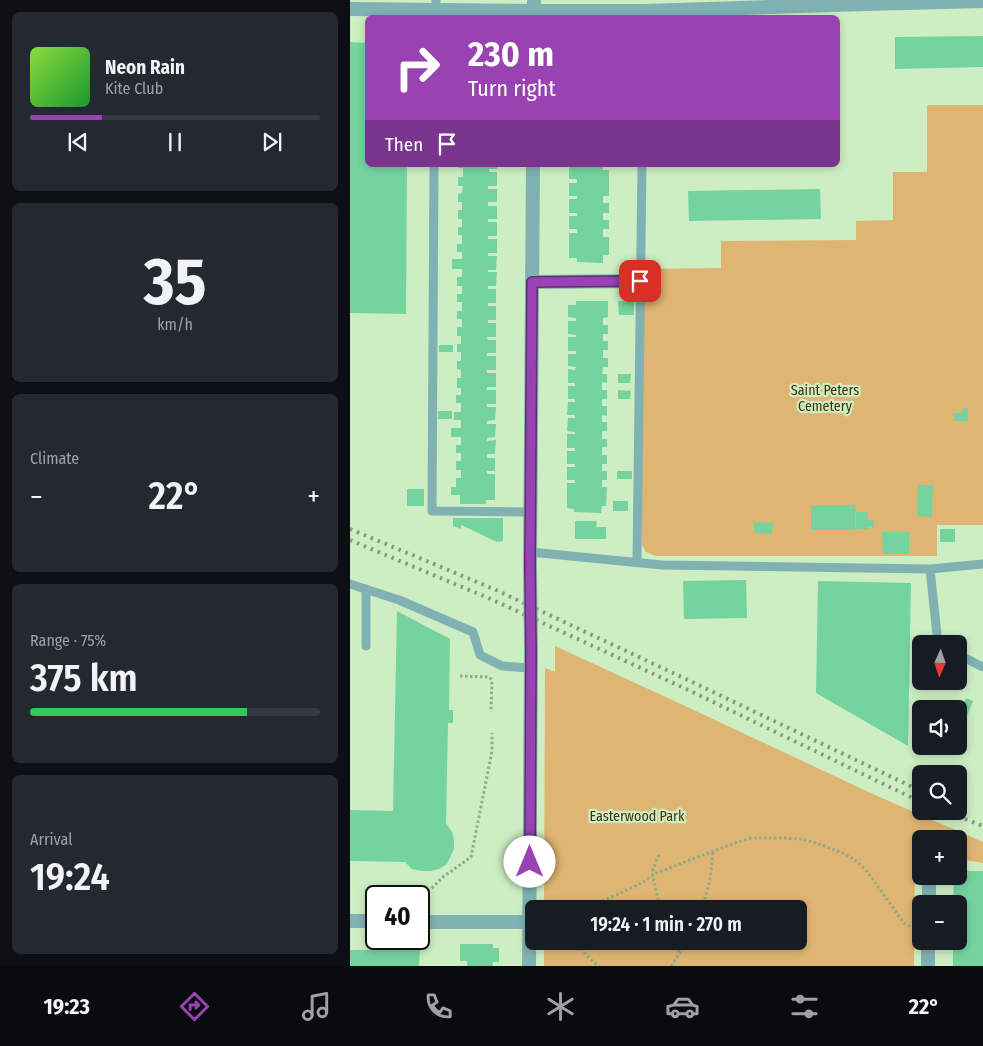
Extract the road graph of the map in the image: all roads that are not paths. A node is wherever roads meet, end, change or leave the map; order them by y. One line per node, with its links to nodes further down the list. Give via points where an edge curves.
1 (983, 1): 2 (street)
2 (866, 2): 3 (street)
3 (763, 4): 6 (street)
4 (350, 9): 5 (street)
5 (435, 9): 7 (street)
6 (643, 9): 7 (street)
7 (534, 10)
8 (434, 167): 13 (lane, via 432,510)
9 (533, 167): 12 (street)
10 (642, 167): 11 (lane)
11 (640, 281): 12 (street); 15 (lane)
12 (532, 282): 13 (street)
13 (530, 512): 14 (street)
14 (530, 558): 15 (lane); 24 (street, bridge)
15 (637, 562): 17 (lane)
16 (983, 564): 17 (lane)
17 (930, 569): 20 (lane)
18 (350, 584): 19 (lane)
19 (366, 589): 21 (lane); 24 (lane, via 400,600 472,632 480,655 502,666)
20 (937, 635)
21 (366, 646)
22 (968, 660): 23 (lane)
23 (983, 667)
24 (531, 668): 25 (street)
25 (529, 900)
26 (350, 921): 27 (street)
27 (365, 921)
28 (430, 922): 29 (street)
29 (525, 922)
30 (529, 950): 32 (street)
31 (928, 950): 33 (street)
32 (529, 966)
33 (928, 966)

